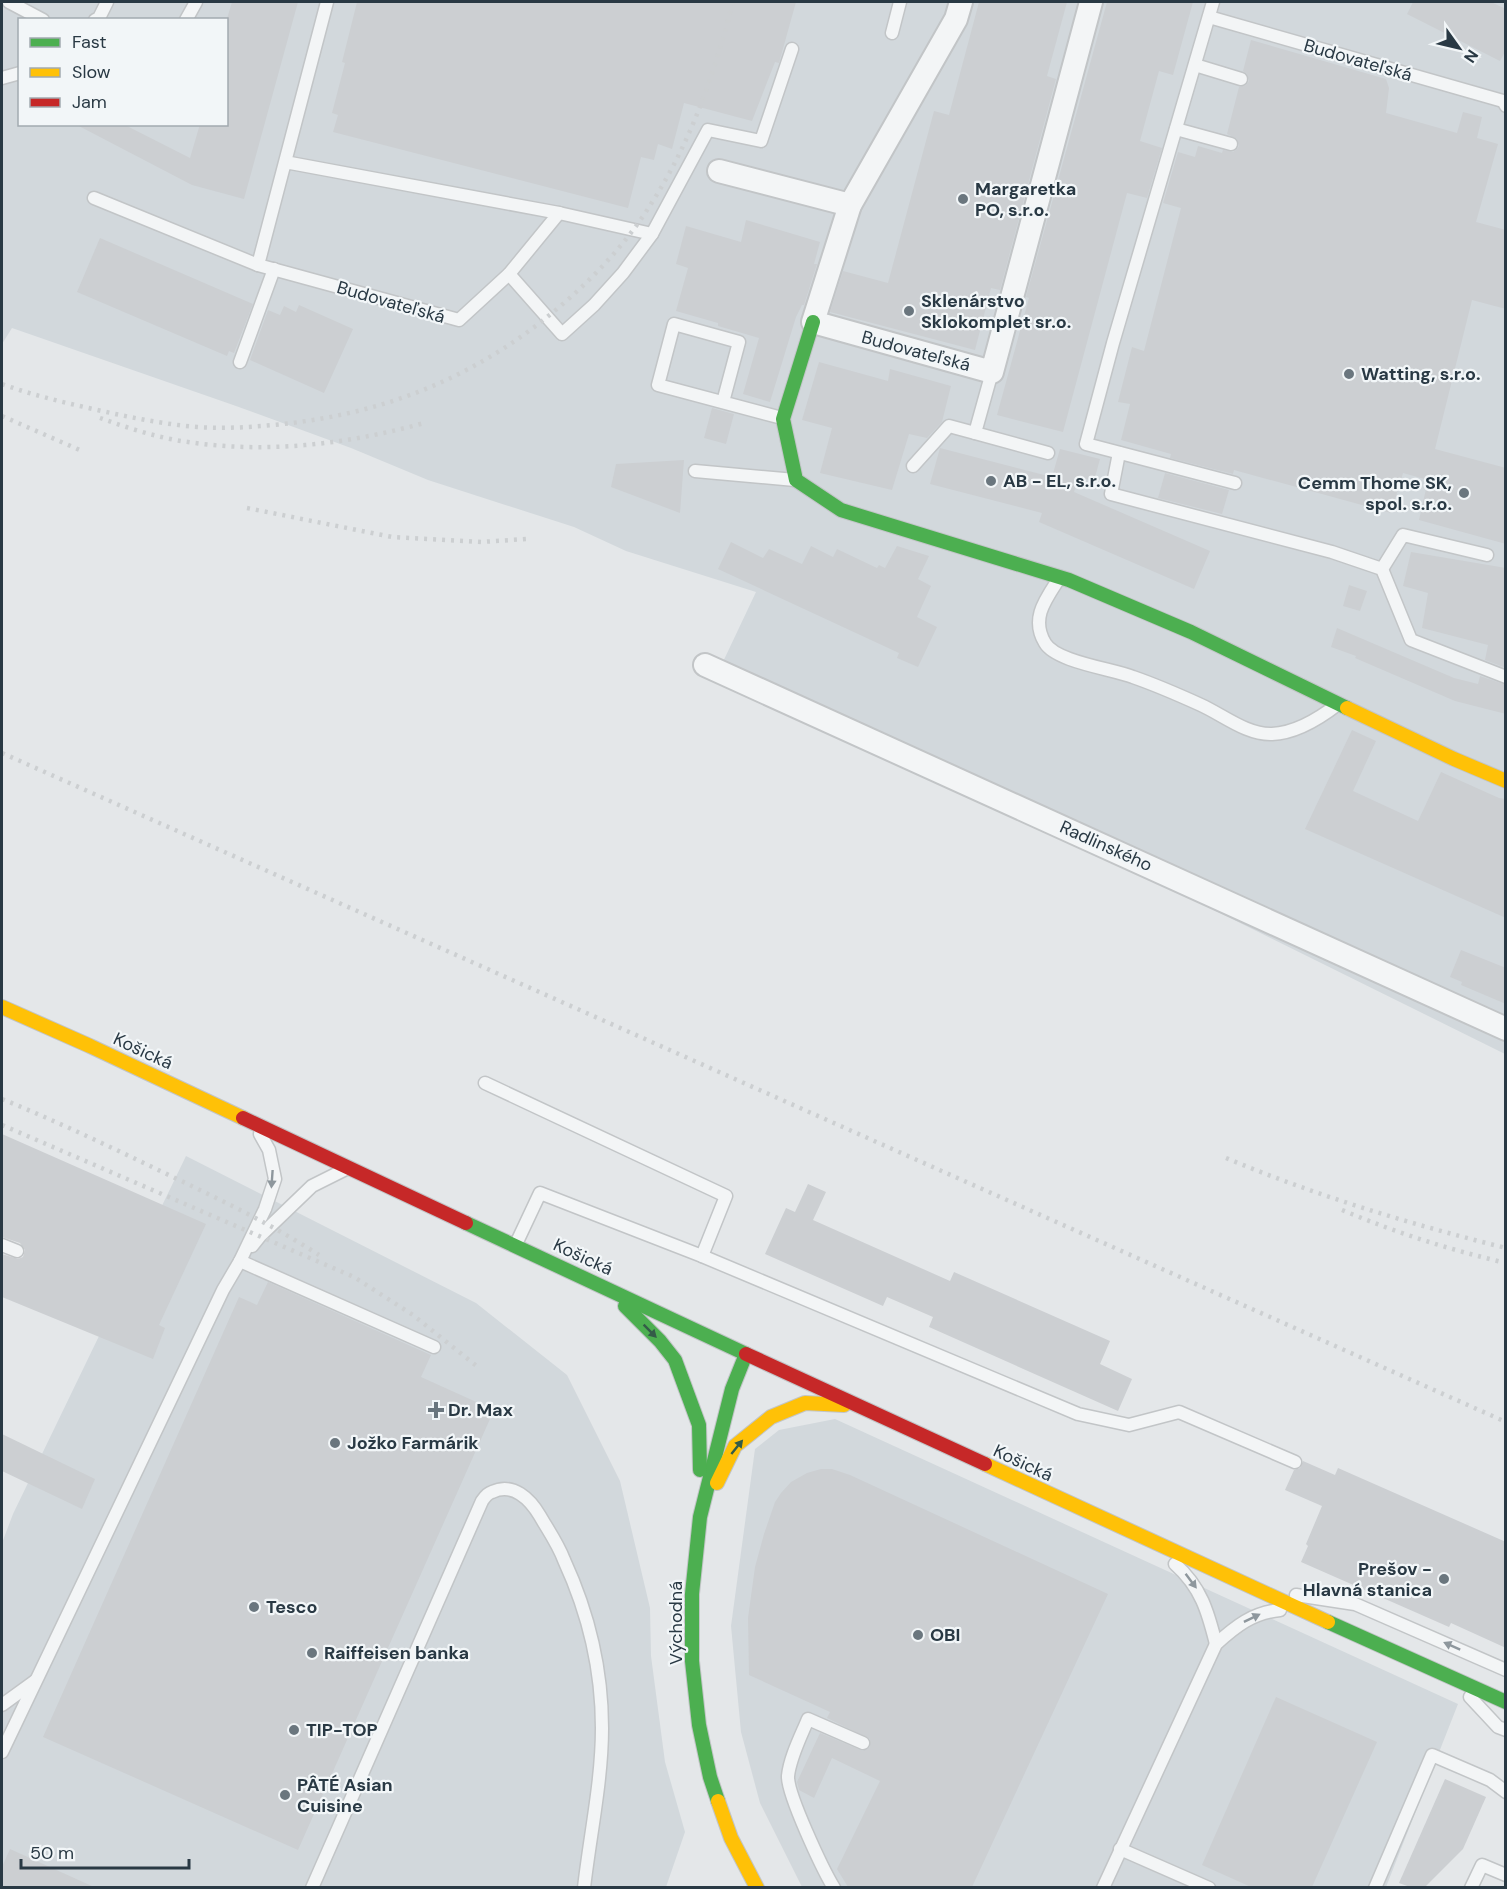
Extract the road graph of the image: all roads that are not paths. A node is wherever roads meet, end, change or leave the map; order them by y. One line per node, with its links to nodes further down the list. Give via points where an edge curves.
1 (9, 2): 10 (lane)
2 (107, 2): 11 (lane)
3 (196, 2): 12 (lane)
4 (327, 2): 22 (lane)
5 (900, 2): 13 (lane)
6 (961, 2): 25 (street, via 956,19)
7 (1091, 2): 33 (street, Budovateľská)
8 (1213, 2): 9 (lane)
9 (1209, 17): 15 (lane); 19 (lane, Budovateľská, via 1503,101)
10 (39, 18)
11 (99, 18)
12 (187, 18)
13 (892, 33)
14 (792, 49): 27 (lane, via 761,141 708,130)
15 (1195, 65): 18 (lane); 20 (lane)
16 (18, 74): 17 (lane)
17 (2, 78)
18 (1241, 79)
19 (1506, 106)
20 (1176, 129): 21 (lane); 38 (lane, via 1086,444)
21 (1231, 144)
22 (285, 162): 26 (lane); 28 (lane)
23 (719, 171): 25 (street)
24 (94, 198): 28 (lane, Budovateľská)
25 (850, 205): 31 (street)
26 (559, 213): 27 (lane); 30 (lane, Budovateľská)
27 (652, 234): 30 (lane, via 623,273 562,334)
28 (258, 265): 29 (lane, Budovateľská)
29 (274, 269): 30 (lane, Budovateľská, via 459,320); 32 (lane)
30 (509, 274)
31 (813, 322): 33 (street, Budovateľská); 35 (street)
32 (240, 362)
33 (992, 372): 36 (lane)
34 (723, 402): 34 (lane, via 658,385 674,324 739,342); 35 (lane)
35 (783, 419): 41 (street)
36 (975, 433): 37 (lane); 39 (lane, via 949,426)
37 (1048, 453)
38 (1119, 453): 42 (lane); 44 (lane, via 1111,494)
39 (914, 466)
40 (695, 471): 41 (lane)
41 (796, 480): 45 (street, via 841,510)
42 (1234, 483)
43 (1487, 555): 44 (lane, via 1403,535)
44 (1382, 568): 47 (lane, via 1411,640)
45 (1060, 577): 48 (street, via 1191,632); 48 (lane, via 1039,613 1040,634 1047,647 1063,657 1131,676 1254,731 1272,734 1306,724)
46 (705, 664): 51 (street, Radlinského)
47 (1506, 677)
48 (1339, 703): 49 (street)
49 (1506, 781)
50 (2, 1007): 53 (street, Košická)
51 (1506, 1029)
52 (485, 1083): 58 (lane, via 726,1196)
53 (256, 1125): 54 (street, Košická); 59 (lane, one-way to 59, via 269,1150 275,1179)
54 (348, 1167): 56 (street, Košická); 59 (lane, via 312,1186)
55 (2, 1245): 57 (lane)
56 (515, 1245): 58 (lane, via 540,1193); 60 (street, Košická)
57 (17, 1251)
58 (702, 1256): 64 (lane, via 1078,1414 1129,1425 1179,1412)
59 (240, 1261): 61 (lane); 72 (lane)
60 (609, 1290): 62 (street, Košická); 65 (street, one-way to 65, via 660,1341 682,1375 699,1425)
61 (434, 1347)
62 (746, 1354): 63 (street, Košická); 65 (street, Východná, via 732,1389)
63 (857, 1406): 65 (street, one-way to 63, via 735,1446 771,1417 805,1403); 66 (street, Košická)
64 (1295, 1462)
65 (700, 1517): 83 (street, Východná, via 692,1594 692,1661 699,1725 710,1777 731,1838)
66 (1149, 1540): 67 (street, Košická); 69 (lane, Košická, one-way to 69, via 1183,1571 1199,1592)
67 (1255, 1589): 68 (street, Košická); 70 (lane, one-way to 67, via 1355,1604)
68 (1296, 1608): 69 (lane, one-way to 68, via 1239,1624 1264,1612); 71 (street, Košická)
69 (1216, 1644): 79 (lane)
70 (1506, 1670)
71 (1453, 1679): 73 (street, Košická); 75 (lane, via 1498,1727)
72 (36, 1680): 74 (lane); 77 (lane)
73 (1506, 1702)
74 (2, 1705)
75 (1506, 1730)
76 (863, 1743): 84 (lane, via 808,1719 788,1777 797,1810)
77 (2, 1752)
78 (1506, 1792): 87 (lane, via 1490,1780 1432,1755)
79 (1120, 1849): 85 (lane); 86 (lane)
80 (1506, 1875): 88 (lane, via 1482,1865)
81 (312, 1887): 82 (lane, via 482,1501 492,1492 506,1489 521,1492 534,1505 564,1558 591,1636 598,1671 602,1729)
82 (584, 1887)
83 (756, 1887)
84 (834, 1887)
85 (1103, 1887)
86 (1209, 1887)
87 (1375, 1887)
88 (1471, 1887)

